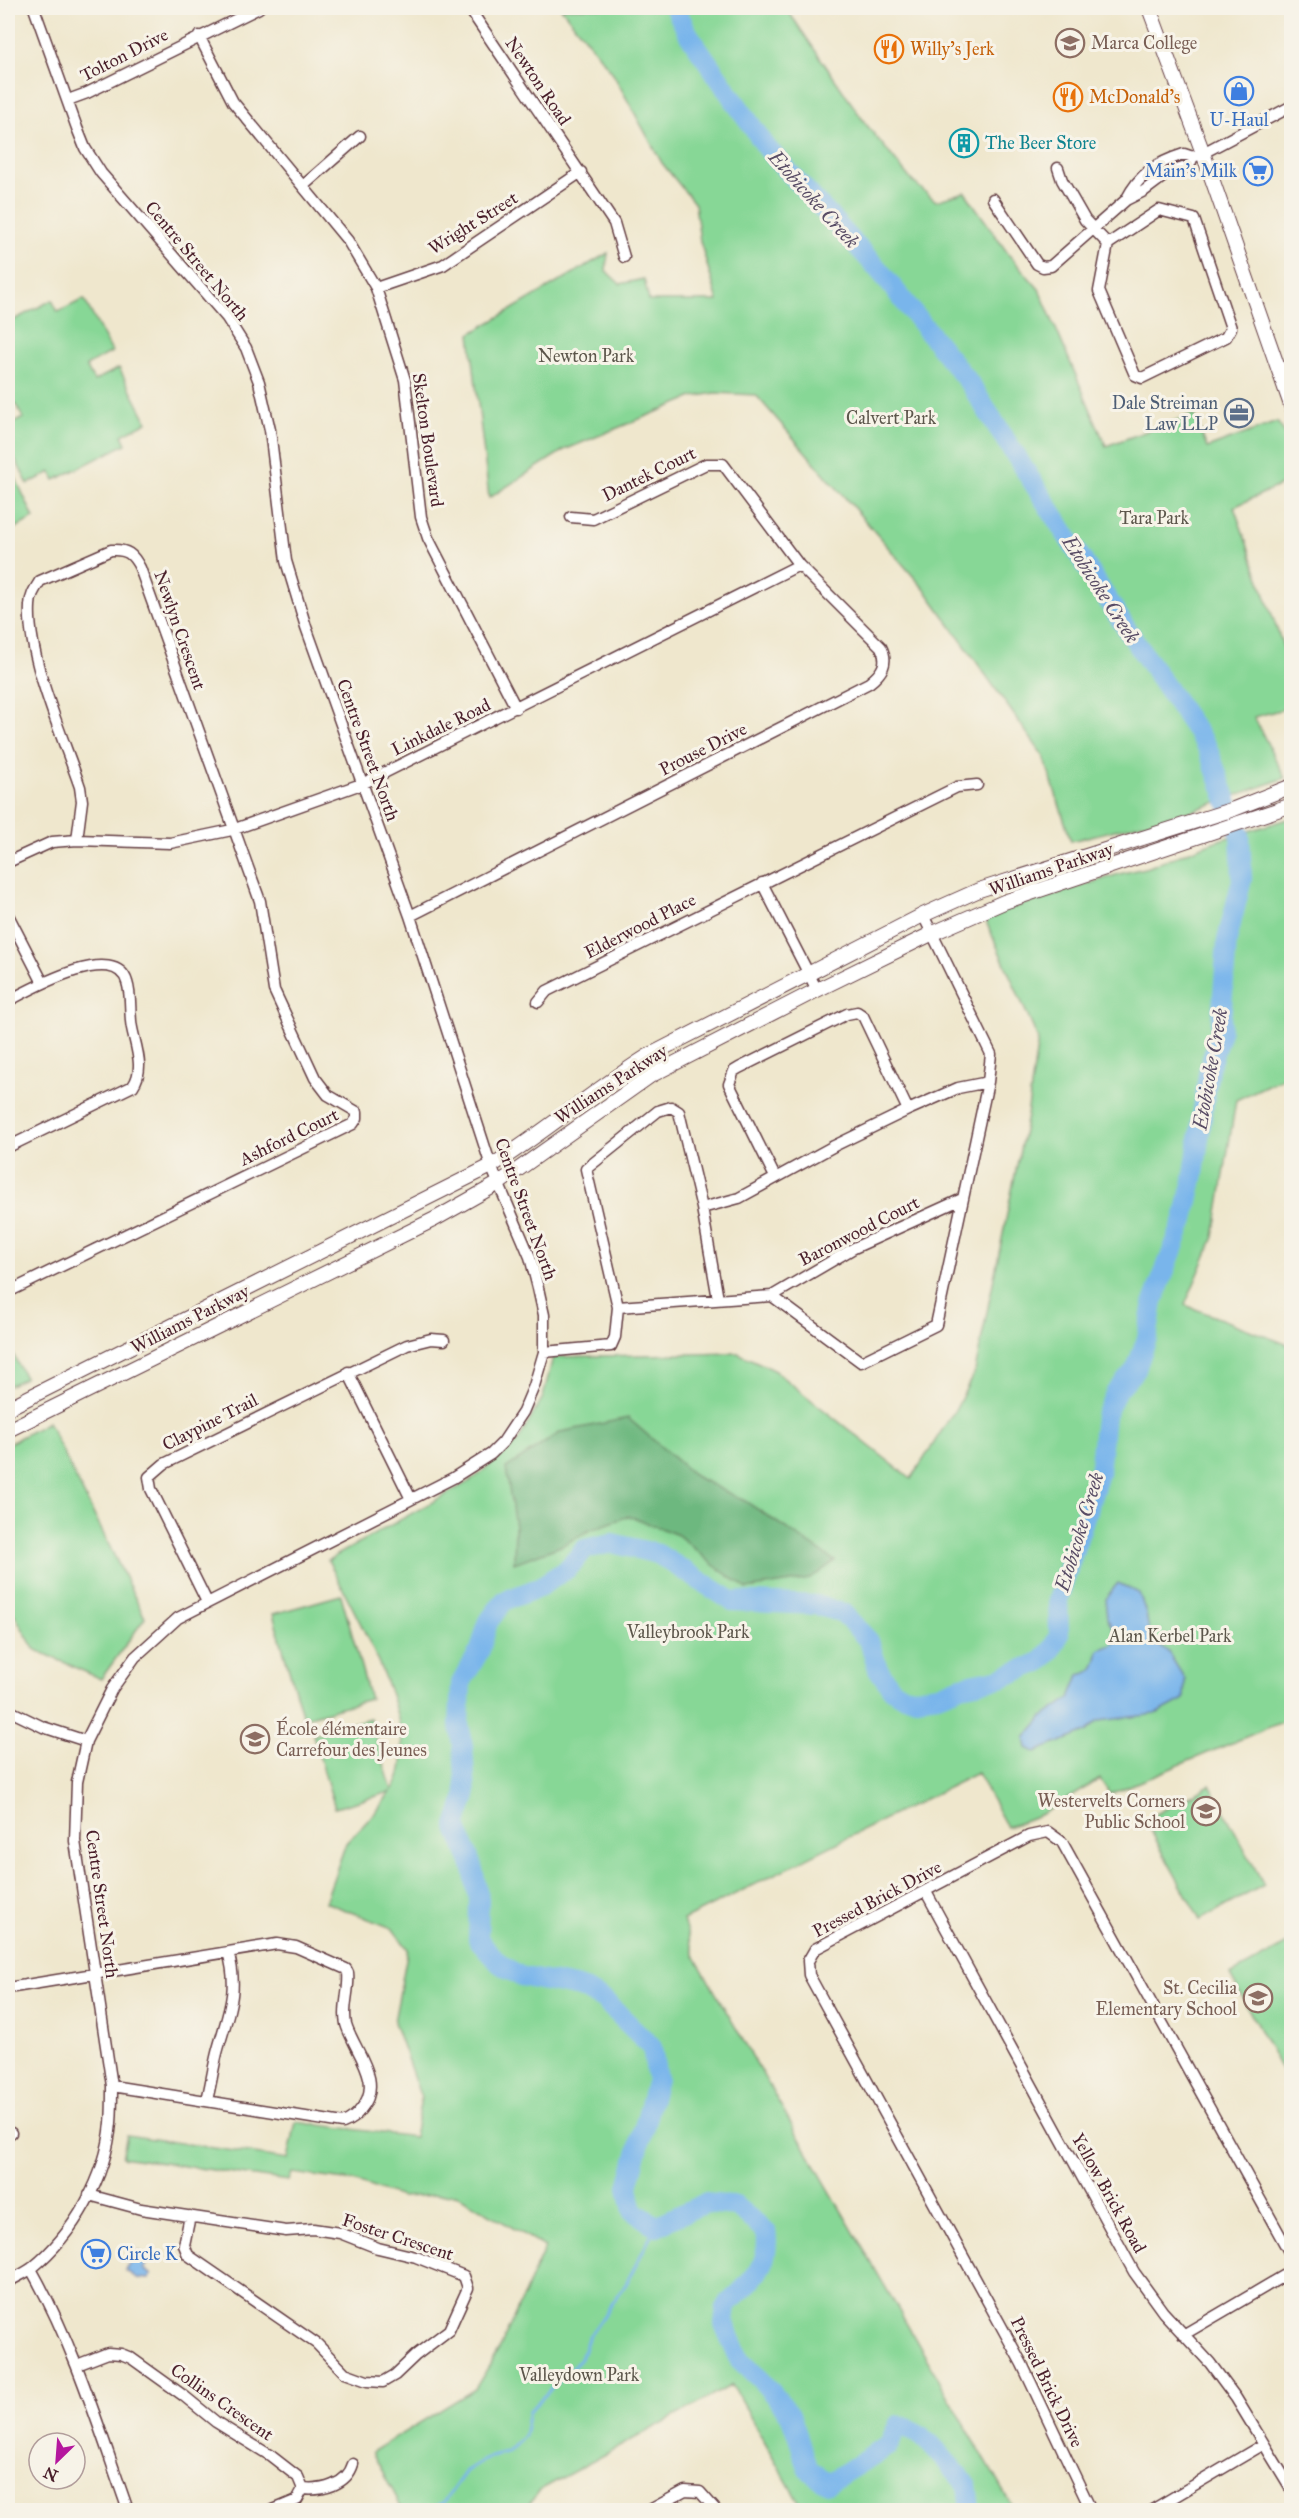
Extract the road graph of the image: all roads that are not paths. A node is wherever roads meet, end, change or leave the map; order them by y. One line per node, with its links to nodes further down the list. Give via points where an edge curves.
1 (34, 8): 6 (street, Centre Street North)
2 (259, 8): 5 (street, Tolton Drive)
3 (469, 8): 11 (street, Newton Road)
4 (1149, 8): 9 (main road)
5 (199, 36): 6 (street, Tolton Drive); 12 (street, Skelton Boulevard, via 233,102)
6 (69, 100): 22 (street, Centre Street North, via 85,147 101,173 227,318 246,348 270,430 285,561)
7 (1292, 106): 9 (street)
8 (360, 136): 12 (street)
9 (1198, 155): 14 (street, via 1184,154 1155,166 1136,181 1126,200); 18 (main road)
10 (1058, 168): 14 (street, via 1085,220)
11 (581, 172): 16 (street, Newton Road, via 614,223); 17 (street, Wright Street, via 443,265)
12 (303, 186): 17 (street, Skelton Boulevard, via 348,242)
13 (993, 199): 14 (street, via 1037,264 1043,267 1051,266)
14 (1094, 228): 15 (street)
15 (1108, 244): 15 (street, via 1099,291 1135,375 1142,378 1226,337 1231,323 1194,219 1159,210)
16 (624, 257)
17 (376, 288): 21 (street, Skelton Boulevard, via 405,380 421,517 428,538)
18 (1292, 408)
19 (571, 516): 20 (street, Dantek Court, via 593,519 706,464 723,464)
20 (799, 565): 21 (street, Linkdale Road); 32 (street, Prouse Drive, via 881,647 886,656 878,677)
21 (516, 708): 22 (street, Linkdale Road)
22 (364, 783): 26 (street, Linkdale Road); 32 (street, Centre Street North)
23 (977, 785): 29 (street, Elderwood Place, via 957,787)
24 (1292, 786): 31 (main road, Williams Parkway, via 979,890)
25 (1292, 805): 33 (main road, Williams Parkway, via 1004,902)
26 (232, 830): 27 (street, Linkdale Road, via 170,843); 27 (street, Newlyn Crescent, via 140,568 134,556 123,549 111,550 40,581 30,606 34,653 80,788); 47 (street, Ashford Court, via 260,901 274,990 315,1078 328,1095 357,1112 357,1118 352,1124)
27 (77, 840): 28 (street, Linkdale Road, via 52,842)
28 (8, 862)
29 (762, 883): 34 (street); 38 (street, Elderwood Place, via 547,991)
30 (8, 915): 35 (street)
31 (923, 915): 33 (street); 34 (main road, Williams Parkway)
32 (410, 916): 42 (street, Centre Street North)
33 (932, 934): 36 (main road, Williams Parkway); 39 (street, via 991,1054)
34 (808, 974): 36 (street); 42 (main road, Williams Parkway, via 648,1056)
35 (43, 983): 37 (street); 41 (street, via 80,968 107,967 122,972 127,982 140,1068 138,1078 133,1086)
36 (817, 990): 44 (main road, Williams Parkway, via 650,1076)
37 (8, 1001)
38 (538, 1002)
39 (988, 1082): 40 (street, via 958,1088); 45 (street)
40 (908, 1110): 43 (street); 43 (street, via 863,1017 857,1012 739,1068 729,1084)
41 (8, 1147)
42 (491, 1166): 44 (street, Centre Street North); 54 (main road, Williams Parkway)
43 (775, 1177): 46 (street, via 739,1198)
44 (499, 1183): 52 (street, Centre Street North, via 530,1257 544,1315); 55 (main road, Williams Parkway, via 435,1219)
45 (962, 1199): 48 (street, Baronwood Court, via 854,1248); 48 (street, via 936,1325 861,1362)
46 (702, 1208): 49 (street); 50 (street, via 679,1112 671,1107 658,1111 586,1169)
47 (8, 1292)
48 (772, 1296): 49 (street, Baronwood Court)
49 (718, 1299): 50 (street, Baronwood Court)
50 (618, 1307): 52 (street, via 611,1346)
51 (444, 1340): 53 (street, Claypine Trail, via 407,1345)
52 (543, 1352): 56 (street, Centre Street North, via 523,1412 503,1442 475,1464)
53 (348, 1372): 56 (street); 57 (street, Claypine Trail, via 164,1464 148,1477)
54 (8, 1408)
55 (8, 1430)
56 (411, 1499): 57 (street, Centre Street North)
57 (207, 1602): 59 (street, Centre Street North, via 178,1618 135,1657 112,1689)
58 (8, 1710): 59 (street)
59 (86, 1741): 62 (street, Centre Street North, via 77,1782 75,1841)
60 (926, 1892): 68 (street, Pressed Brick Drive, via 1029,1836 1048,1832 1062,1842); 72 (street, Yellow Brick Road, via 1134,2272); 82 (street, Pressed Brick Drive, via 815,1949 808,1961 809,1975 1022,2364)
61 (228, 1952): 62 (street); 65 (street, via 234,1971 231,2010); 65 (street, via 277,1944 296,1947 346,1969 346,2023 367,2070 369,2095 359,2113 343,2123)
62 (95, 1974): 63 (street); 64 (street, Centre Street North)
63 (8, 1988)
64 (112, 2086): 65 (street); 66 (street, Centre Street North, via 111,2124)
65 (207, 2100)
66 (89, 2195): 67 (street, Foster Crescent, via 141,2209); 69 (street, Centre Street North, via 63,2239)
67 (190, 2216): 67 (street, Foster Crescent, via 184,2245 188,2254 317,2344 345,2373 367,2381 383,2382 449,2330 468,2288 464,2276 340,2233 286,2231)
68 (1292, 2258)
69 (31, 2269): 71 (street, Centre Street North); 73 (street, via 54,2310)
70 (1292, 2271): 72 (street)
71 (8, 2282)
72 (1184, 2335): 74 (street, Yellow Brick Road, via 1236,2398)
73 (77, 2365): 76 (street, Collins Crescent, via 108,2353 131,2358 216,2422 271,2456 298,2477); 78 (street)
74 (1263, 2444): 77 (street, Yellow Brick Road); 83 (street)
75 (353, 2464): 76 (street, via 348,2474 326,2488)
76 (303, 2489): 79 (street, via 297,2500)
77 (1292, 2490)
78 (128, 2511)
79 (273, 2511)
80 (650, 2511): 81 (street, via 690,2491 700,2492)
81 (716, 2511)
82 (1091, 2511)
83 (1152, 2511)

